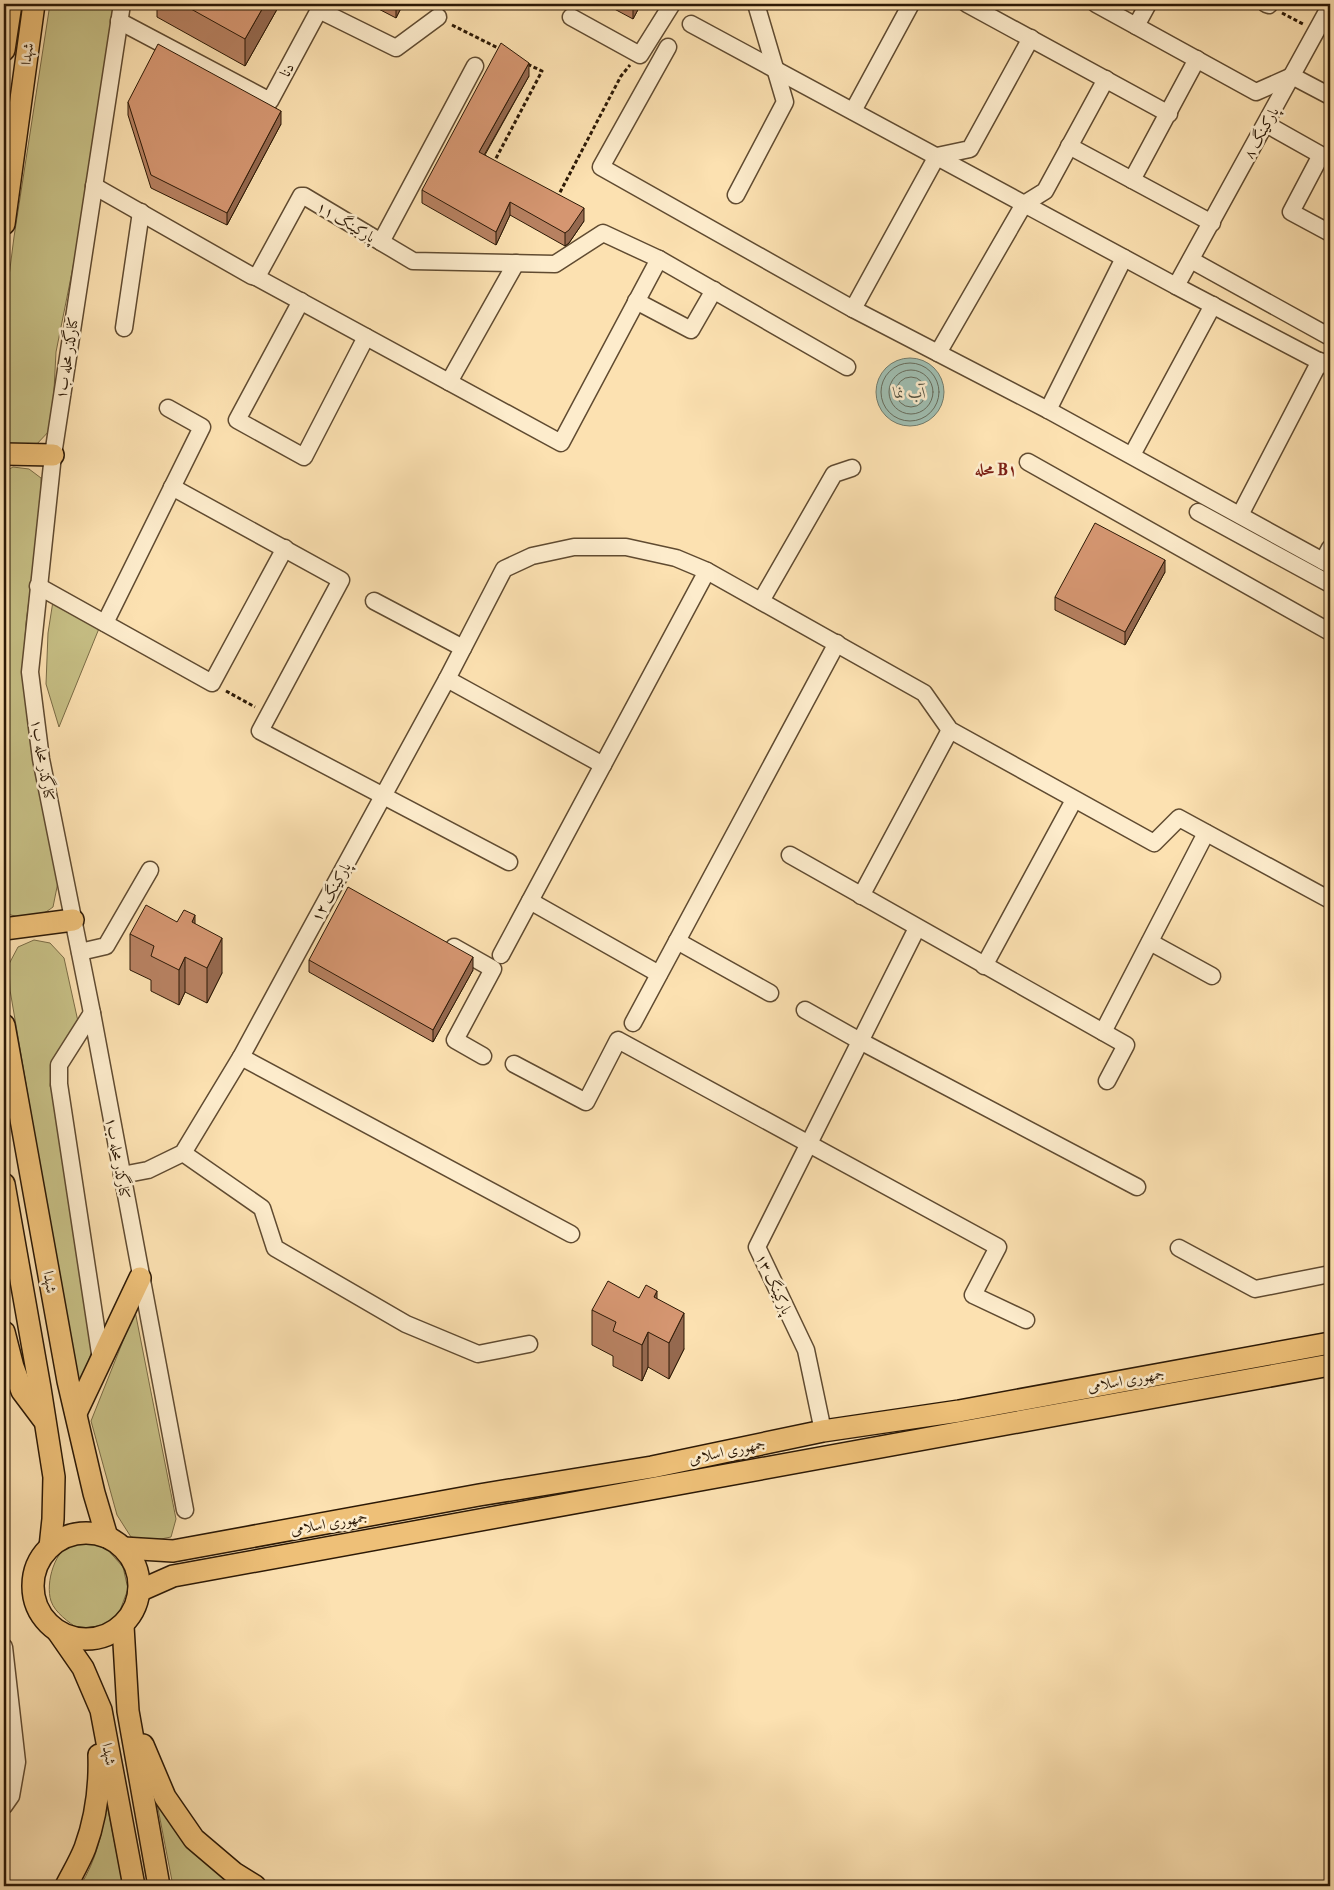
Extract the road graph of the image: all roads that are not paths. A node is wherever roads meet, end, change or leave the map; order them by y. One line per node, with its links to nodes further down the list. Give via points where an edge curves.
1 (11, 4): 18 (main road, شهدا)
2 (34, 4): 36 (main road, شهدا)
3 (122, 4): 13 (street, کنارگذر محله ب۱)
4 (672, 4): 12 (street, via 640,55)
5 (756, 4): 21 (street)
6 (911, 4): 25 (street)
7 (967, 4): 16 (street)
8 (1096, 4): 15 (street)
9 (1148, 4): 15 (street)
10 (1330, 6): 22 (street, پارکینگ ۸)
11 (438, 17): 13 (street, دنا, via 396,48 319,10 270,101)
12 (571, 17)
13 (119, 21): 31 (street, کنارگذر محله ب۱)
14 (691, 24): 21 (street)
15 (1136, 26): 19 (street)
16 (1031, 38): 23 (street); 29 (street, via 970,149)
17 (668, 47): 49 (street, via 600,167)
18 (4, 50)
19 (1197, 59): 22 (street, via 1256,92); 26 (street)
20 (475, 66): 38 (street, پارکینگ ۱۱)
21 (776, 70): 25 (street); 32 (street, via 785,102)
22 (1292, 76): 24 (street); 27 (street, پارکینگ ۸)
23 (1106, 79): 26 (street); 28 (street)
24 (1330, 96)
25 (853, 111): 29 (street)
26 (1168, 114): 30 (street)
27 (1266, 124): 35 (street, پارکینگ ۸); 37 (street, via 1321,156 1291,212)
28 (1069, 146): 30 (street); 33 (street, via 1045,191)
29 (937, 156): 33 (street); 49 (street)
30 (1132, 180): 35 (street)
31 (94, 186): 34 (street); 60 (street, کنارگذر محله ب۱)
32 (736, 195)
33 (1024, 204): 39 (street); 53 (street)
34 (141, 212): 43 (street); 50 (street)
35 (1212, 223): 41 (street, پارکینگ ۸)
36 (4, 224)
37 (1330, 233)
38 (381, 242): 42 (street, via 413,261); 43 (street, پارکینگ ۱۱, via 300,196)
39 (1124, 258): 44 (street); 58 (street)
40 (659, 259): 42 (street, via 603,233 555,264); 45 (street); 47 (street)
41 (1191, 260): 44 (street, پارکینگ ۸); 52 (street)
42 (516, 263): 56 (street)
43 (256, 277): 46 (street)
44 (1176, 286): 48 (street)
45 (714, 290): 47 (street, via 691,330); 55 (street)
46 (301, 301): 51 (street); 51 (street, via 237,420 304,457)
47 (636, 301): 56 (street, via 561,443)
48 (1212, 305): 54 (street); 61 (street)
49 (853, 309): 53 (street)
50 (124, 328)
51 (366, 337): 56 (street)
52 (1330, 337)
53 (938, 353): 58 (street)
54 (1325, 364): 66 (street)
55 (847, 367)
56 (449, 382)
57 (168, 408): 64 (street, via 202,427)
58 (1048, 410): 61 (street)
59 (4, 454): 60 (main road)
60 (53, 455): 71 (street, کنارگذر محله ب۱)
61 (1132, 456): 66 (street)
62 (1028, 462): 75 (street)
63 (852, 468): 73 (street, via 834,474)
64 (172, 487): 67 (street); 74 (street)
65 (1198, 512): 70 (street)
66 (1240, 515): 68 (street)
67 (285, 548): 74 (street, via 212,683); 81 (street, via 341,580 260,732)
68 (1328, 558)
69 (707, 571): 73 (street); 77 (street, پارکینگ ۱۲, via 676,558 626,547 574,546 532,556 504,569); 80 (street)
70 (1330, 584)
71 (38, 586): 74 (street); 92 (street, کنارگذر محله ب۱, via 30,672 42,759)
72 (374, 601): 77 (street)
73 (761, 601): 76 (street)
74 (105, 623)
75 (1330, 632)
76 (837, 643): 79 (street, via 924,693); 96 (street)
77 (463, 648): 78 (street, پارکینگ ۱۲)
78 (447, 679): 80 (street); 81 (street, پارکینگ ۱۲)
79 (950, 730): 82 (street); 89 (street)
80 (603, 765): 91 (street)
81 (383, 796): 85 (street); 87 (street, پارکینگ ۱۲)
82 (1074, 800): 83 (street, via 1154,843 1179,818); 100 (street)
83 (1206, 833): 90 (street); 97 (street)
84 (790, 855): 89 (street)
85 (509, 862)
86 (150, 870): 98 (street, via 106,946)
87 (336, 882): 88 (street); 111 (street, پارکینگ ۱۲)
88 (354, 892)
89 (861, 896): 93 (street)
90 (1330, 900)
91 (530, 902): 99 (street); 101 (street)
92 (73, 920): 94 (main road); 98 (street, کنارگذر محله ب۱)
93 (917, 928): 100 (street); 109 (street)
94 (4, 929)
95 (441, 940): 110 (street, via 494,969 455,1040)
96 (677, 941): 101 (street); 103 (street)
97 (1150, 942): 102 (street); 108 (street)
98 (80, 952): 105 (street, کنارگذر محله ب۱)
99 (501, 955)
100 (984, 966): 108 (street)
101 (659, 974): 106 (street)
102 (1212, 976)
103 (770, 994)
104 (805, 1010): 109 (street)
105 (92, 1014): 116 (street, کنارگذر محله ب۱); 128 (street, via 60,1064 58,1084)
106 (633, 1024)
107 (4, 1025): 131 (main road, شهدا)
108 (1103, 1032): 113 (street, via 1126,1045)
109 (860, 1041): 114 (street); 118 (street)
110 (483, 1056)
111 (240, 1057): 115 (street, پارکینگ ۱۲); 119 (street)
112 (514, 1064): 114 (street, via 586,1102 618,1040)
113 (1107, 1081)
114 (808, 1143): 123 (street, via 998,1247 973,1295); 133 (street, پارکینگ ۱۳, via 757,1247 806,1350)
115 (183, 1153): 116 (street, via 148,1170); 126 (street, via 262,1208 275,1248 406,1324 478,1354)
116 (122, 1175): 122 (street, کنارگذر محله ب۱)
117 (4, 1184): 132 (main road, شهدا)
118 (1137, 1187)
119 (571, 1234)
120 (1179, 1248): 121 (street, via 1255,1289)
121 (1330, 1274)
122 (140, 1278): 128 (main road); 134 (street, کنارگذر محله ب۱)
123 (1026, 1320)
124 (4, 1332): 132 (main road, via 22,1391)
125 (1330, 1343): 127 (main road, جمهوری اسلامی)
126 (529, 1344)
127 (1295, 1349): 130 (main road); 133 (main road, جمهوری اسلامی, via 959,1411)
128 (101, 1360): 131 (main road)
129 (1330, 1365): 130 (main road, جمهوری اسلامی)
130 (1299, 1371): 137 (main road, جمهوری اسلامی, via 173,1576)
131 (76, 1413): 135 (main road, شهدا, via 94,1493)
132 (46, 1423): 136 (main road, شهدا, via 54,1477)
133 (823, 1431): 135 (main road, جمهوری اسلامی, via 652,1467 173,1551)
134 (185, 1510)
135 (115, 1543): 136 (main road, via 92,1533 77,1533); 137 (main road, via 133,1561 139,1576)
136 (50, 1547): 139 (main road, via 34,1575 33,1592 37,1607)
137 (140, 1592): 138 (main road, via 131,1616)
138 (122, 1626): 139 (main road, via 91,1640); 142 (main road, شهدا)
139 (58, 1632): 141 (main road, شهدا, via 83,1668)
140 (4, 1647): 143 (street, via 18,1762)
141 (100, 1710): 144 (main road, via 100,1780 93,1820 85,1849); 145 (main road, شهدا)
142 (128, 1711): 146 (main road, شهدا); 147 (main road, via 165,1797 194,1839 234,1873)
143 (7, 1801)
144 (66, 1886)
145 (134, 1886)
146 (159, 1886)
147 (255, 1886)

